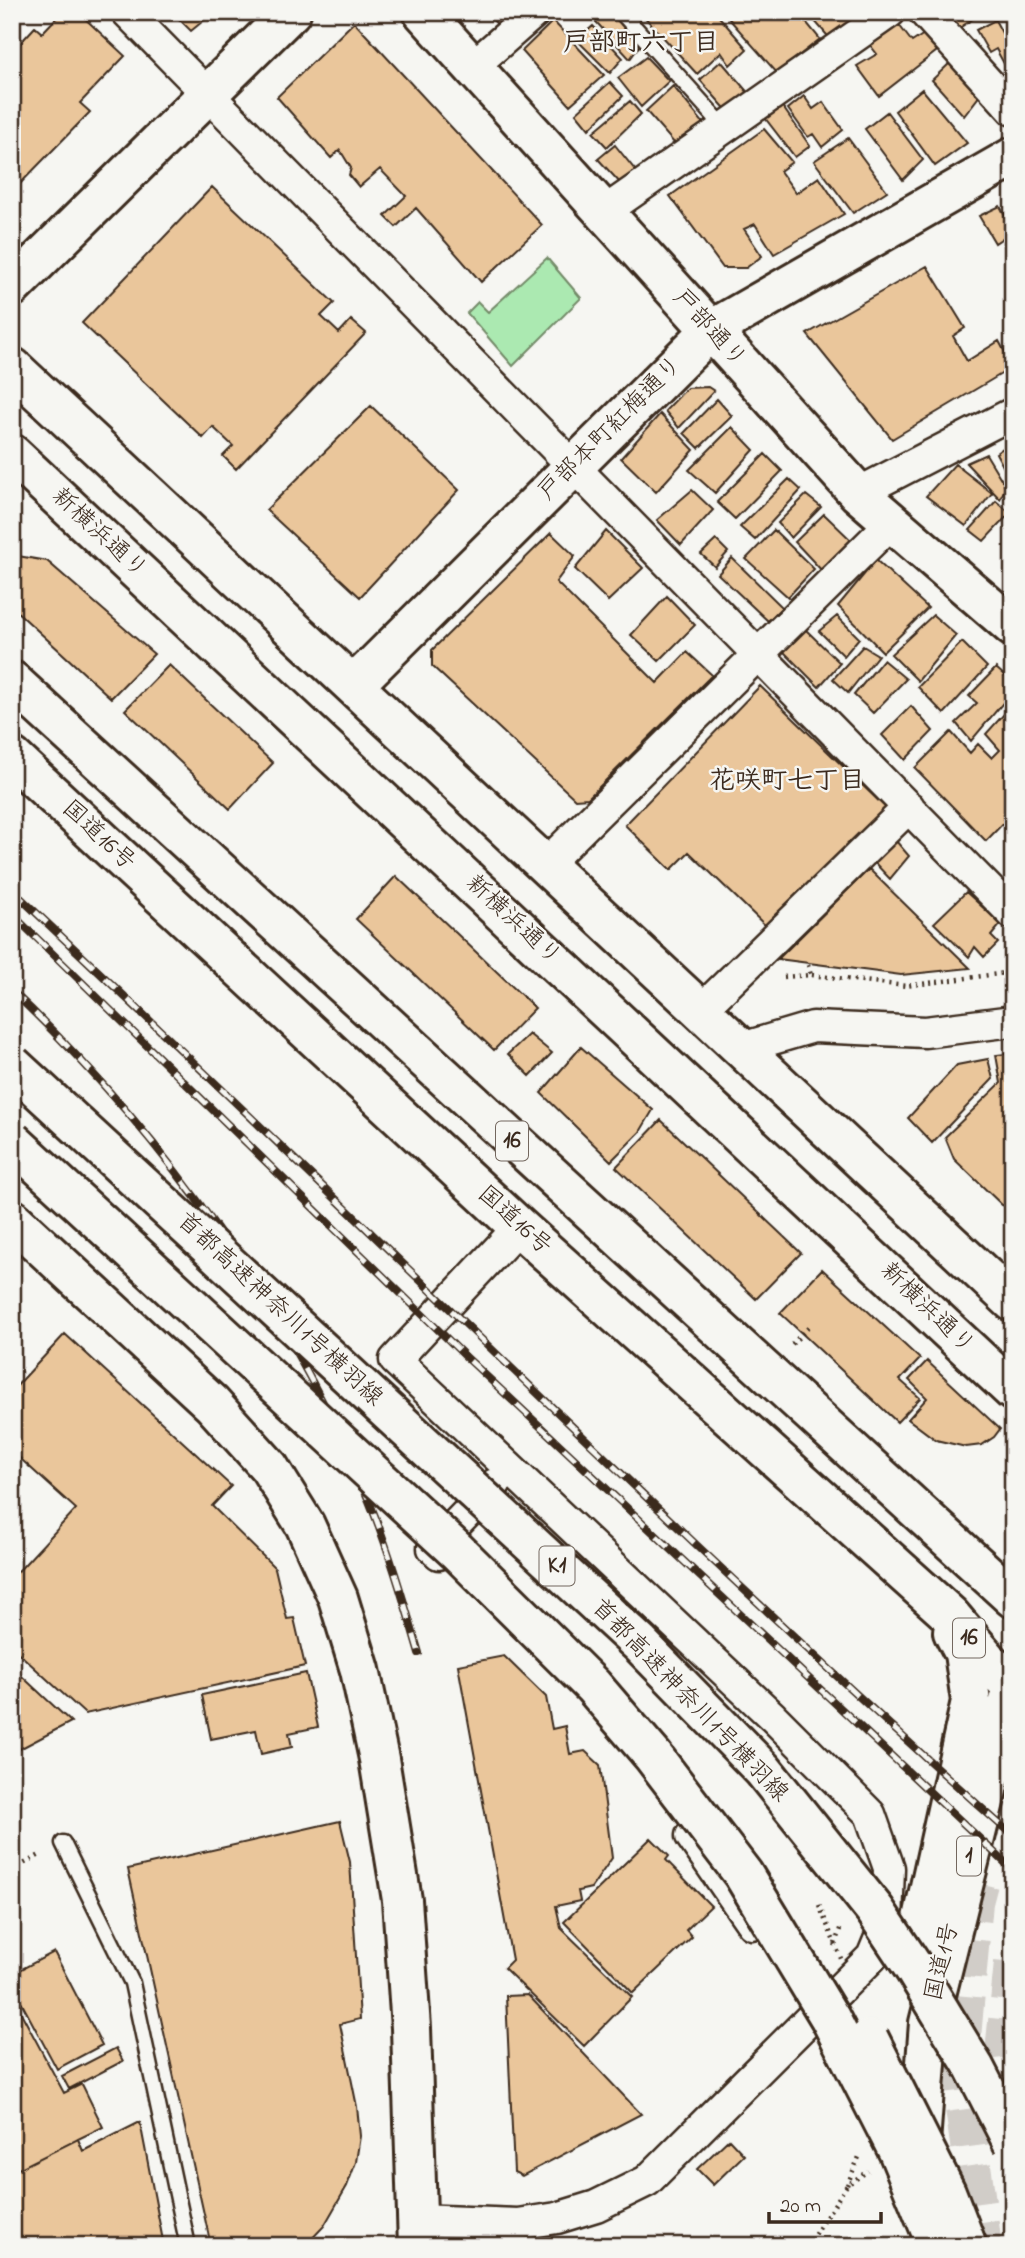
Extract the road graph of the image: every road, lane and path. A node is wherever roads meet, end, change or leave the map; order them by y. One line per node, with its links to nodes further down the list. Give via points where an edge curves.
1 (127, 12): 9 (street)
2 (291, 12): 9 (main road)
3 (423, 12): 8 (main road, 戸部通り)
4 (535, 12): 8 (street)
5 (621, 12): 11 (lane)
6 (890, 12): 11 (street)
7 (924, 12): 10 (street)
8 (472, 67): 13 (main road, 戸部通り)
9 (208, 93): 14 (main road); 19 (street)
10 (1013, 110)
11 (725, 128): 13 (street)
12 (1013, 157): 15 (main road, 戸部本町紅梅通り)
13 (604, 212): 15 (main road, 戸部通り)
14 (12, 287)
15 (711, 330): 19 (main road, 戸部本町紅梅通り); 21 (main road, 戸部通り)
16 (15, 372): 27 (main road)
17 (1013, 413): 21 (street)
18 (12, 454): 23 (main road, 新横浜通り)
19 (575, 465): 25 (street); 27 (main road, 戸部本町紅梅通り)
20 (12, 492): 23 (main road)
21 (858, 493): 22 (main road, 戸部通り)
22 (891, 523): 24 (main road, 戸部通り); 25 (street)
23 (90, 526): 46 (main road, 新横浜通り)
24 (1013, 627)
25 (759, 654): 29 (street); 30 (street)
26 (12, 681): 49 (main road, 16)
27 (354, 685): 30 (main road)
28 (12, 757): 40 (main road, 国道16号 / 16)
29 (909, 807): 31 (street); 34 (street)
30 (546, 864): 34 (main road)
31 (1013, 914)
32 (807, 965): 33 (path, via 811,975 906,986)
33 (1013, 972)
34 (702, 1009): 36 (main road)
35 (1013, 1021): 36 (street, via 925,1032 813,1027)
36 (742, 1048): 41 (main road)
37 (12, 1065): 57 (main road, 首都高速神奈川1号横羽線 / K1, bridge, via 640,1644 763,1770 875,1910 974,2067)
38 (12, 1140): 50 (main road, K1, bridge, via 447,1542)
39 (12, 1219): 58 (main road, via 212,1404 269,1466 305,1525 338,1598 374,1733 402,1900)
40 (519, 1227): 47 (street, via 395,1360); 48 (main road, 国道16号 / 16)
41 (970, 1259): 42 (main road); 43 (main road)
42 (1013, 1271)
43 (1013, 1302)
44 (811, 1325): 45 (path)
45 (791, 1345)
46 (1013, 1391)
47 (508, 1470): 55 (street, via 433,1548 564,1681 655,1786 732,1892); 55 (street, via 870,1814 889,1868 887,1921 872,1957)
48 (922, 1591): 51 (main road, 国道16号 / 16, via 950,1615); 56 (main road, via 964,1653 971,1701 922,1923)
49 (1013, 1598)
50 (593, 1686): 61 (main road, K1, bridge, via 701,1815 783,1938 898,2151); 62 (main road, bridge, via 666,1754 718,1812 792,1910 897,2090)
51 (1012, 1687): 56 (main road, 国道1号 / 1)
52 (63, 1843): 59 (lane, via 132,1983)
53 (814, 1898): 54 (path, bridge)
54 (844, 1966)
55 (813, 2019): 58 (street, via 647,2181 596,2206 557,2218)
56 (929, 2023): 60 (main road, 国道1号 / 1, via 917,2182)
57 (1013, 2143)
58 (417, 2233)
59 (188, 2246)
60 (922, 2246)
61 (937, 2246)
62 (967, 2246)

